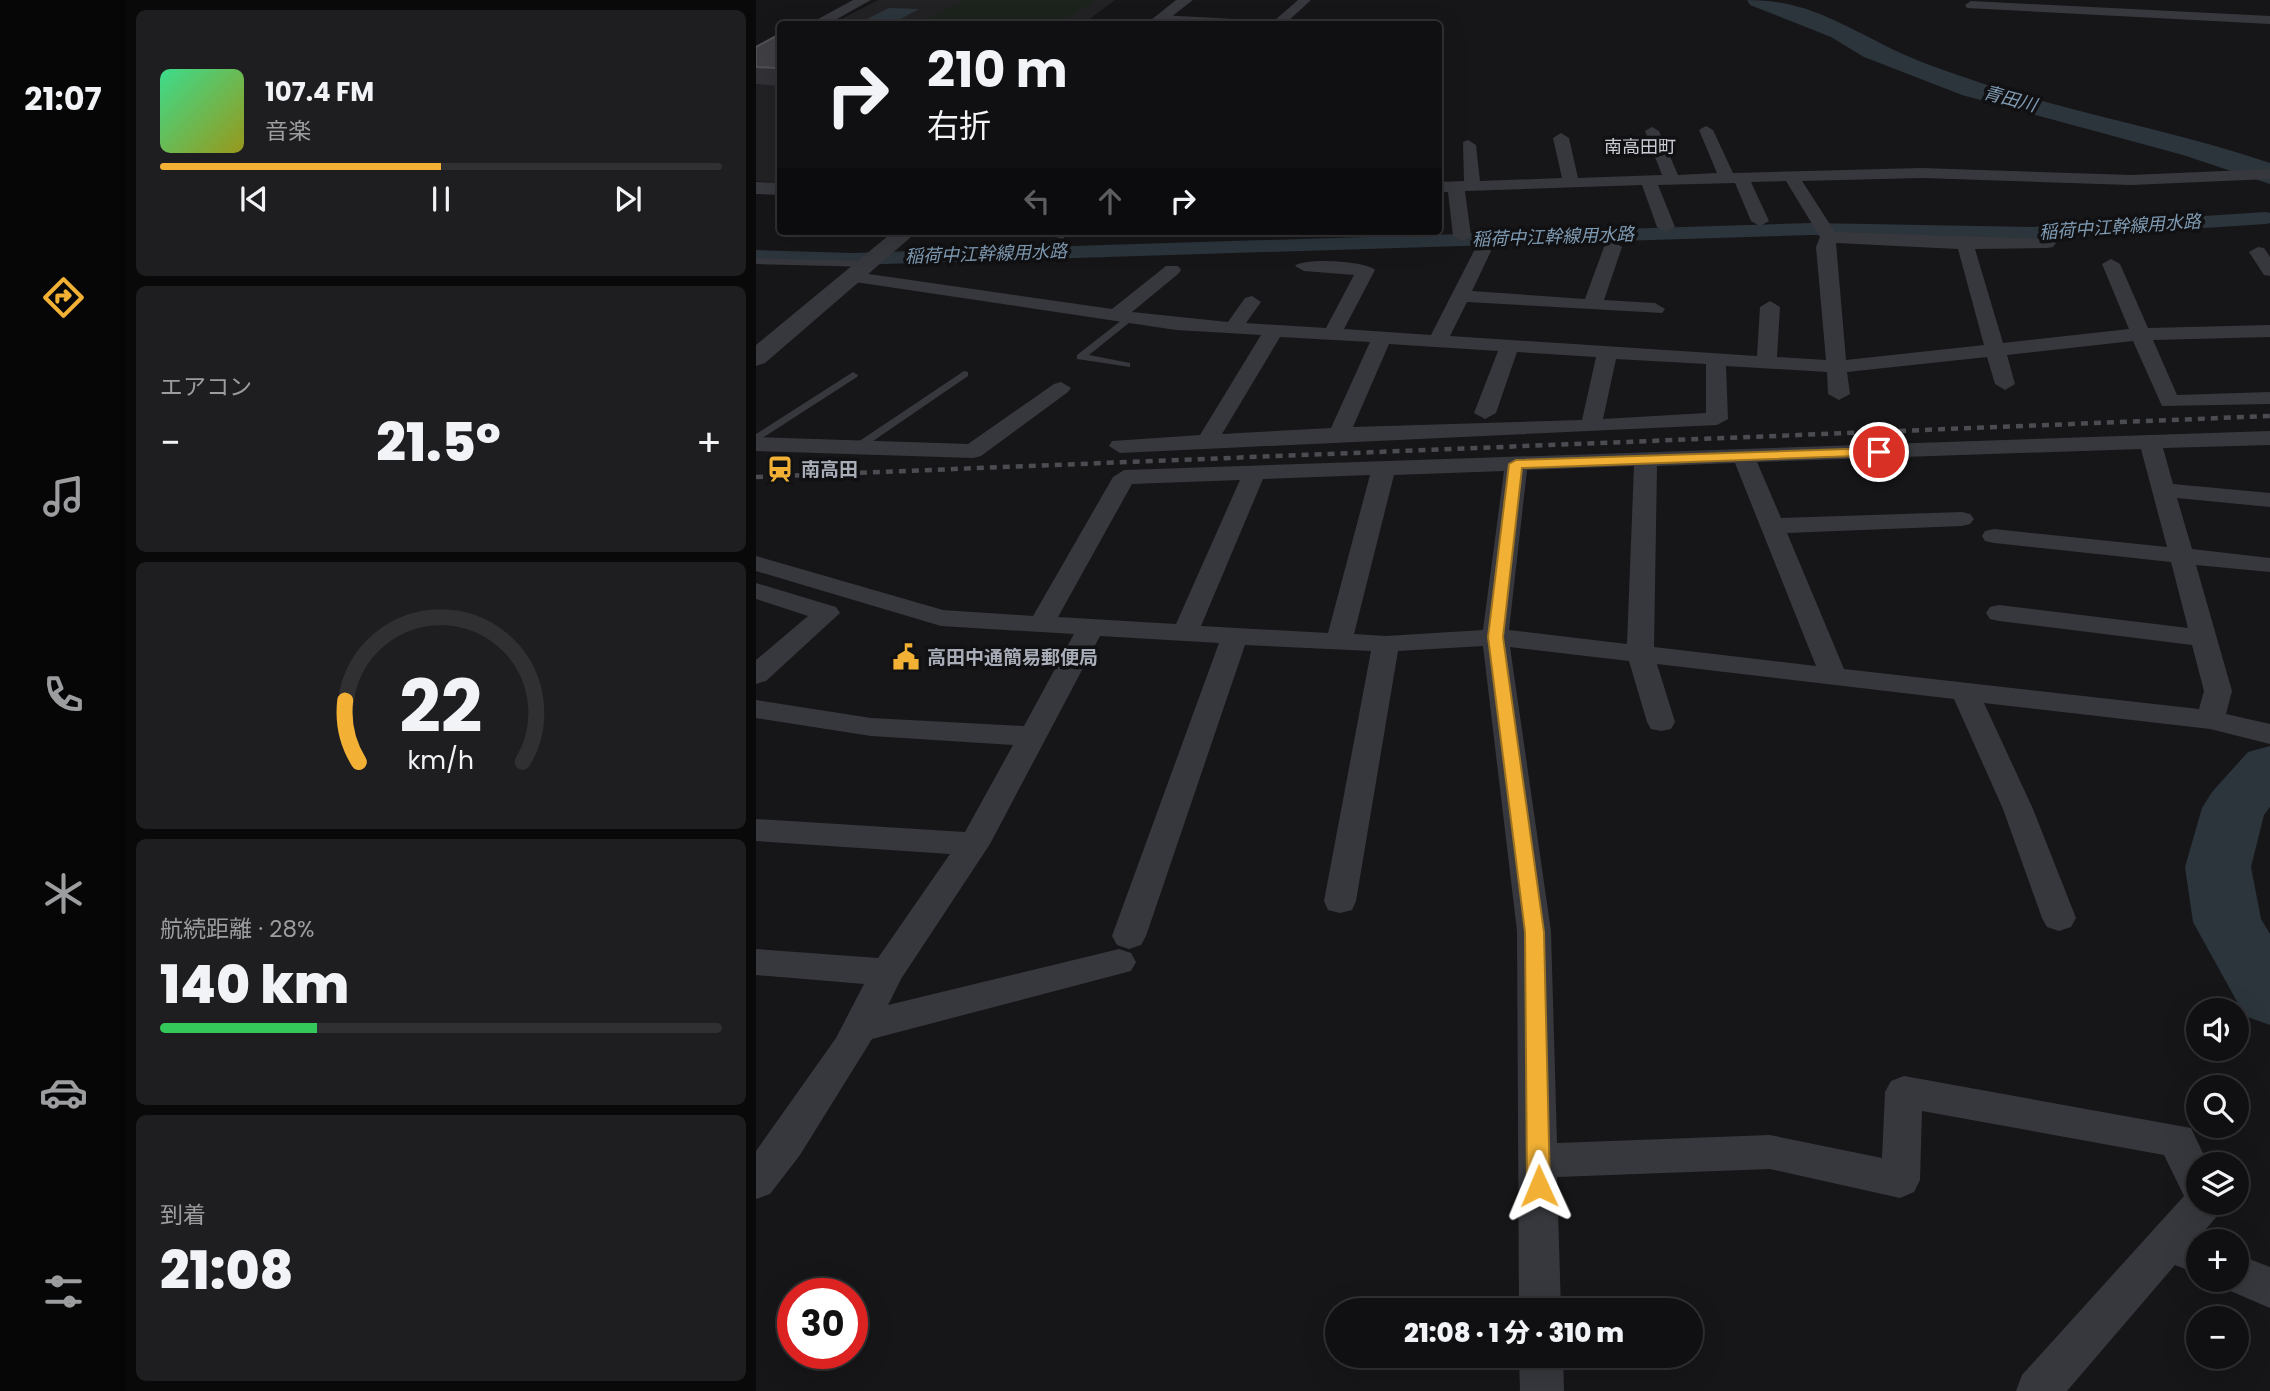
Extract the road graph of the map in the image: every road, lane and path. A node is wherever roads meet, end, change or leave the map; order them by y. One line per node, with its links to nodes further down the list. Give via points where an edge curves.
1 (864, 0): 6 (street)
2 (1186, 0): 7 (street)
3 (1305, 0): 8 (street)
4 (1971, 5): 5 (street)
5 (2270, 20)
6 (823, 21)
7 (1157, 21)
8 (1281, 21)
9 (1706, 130): 15 (street)
10 (1652, 131): 16 (street)
11 (1561, 138): 18 (street)
12 (1468, 145): 19 (street)
13 (2270, 174): 14 (street, via 2131,180 1922,173)
14 (1791, 176): 15 (street); 26 (street)
15 (1734, 177): 16 (street); 22 (street)
16 (1672, 179): 17 (street)
17 (1648, 180): 18 (street); 23 (street)
18 (1571, 183): 19 (street)
19 (1456, 187): 25 (street)
20 (756, 188): 21 (street)
21 (777, 189)
22 (1760, 220)
23 (1666, 227)
24 (902, 235): 36 (street)
25 (1462, 236)
26 (1829, 237): 28 (street); 58 (street, via 1825,247)
27 (2047, 243): 28 (street)
28 (1965, 244): 52 (street)
29 (1613, 247): 40 (street)
30 (1482, 251): 38 (street)
31 (2258, 252): 37 (street)
32 (756, 261): 36 (lane)
33 (2112, 264): 47 (street)
34 (1304, 267): 48 (street, via 1366,270)
35 (1172, 270): 43 (street)
36 (862, 271): 43 (street); 54 (street)
37 (2270, 271)
38 (1461, 296): 40 (street); 50 (street)
39 (1252, 302): 44 (street)
40 (1593, 304): 42 (street)
41 (1770, 307): 56 (street)
42 (1655, 309)
43 (1123, 317): 44 (street); 57 (lane, via 1081,357)
44 (1231, 329): 46 (street)
45 (2270, 331): 47 (street)
46 (1273, 332): 48 (street); 69 (street)
47 (2140, 334): 52 (street); 64 (street, via 2169,402)
48 (1331, 336): 49 (street)
49 (1381, 339): 50 (street); 67 (street)
50 (1438, 341): 51 (street)
51 (1510, 345): 53 (street); 65 (street)
52 (1995, 350): 58 (street); 61 (street)
53 (1608, 351): 55 (street); 66 (street)
54 (756, 358)
55 (1716, 359): 56 (street); 66 (street, via 1717,419)
56 (1767, 363): 58 (street)
57 (1126, 365)
58 (1838, 367): 63 (street)
59 (964, 374): 73 (lane)
60 (853, 375): 70 (lane)
61 (2005, 383)
62 (1061, 388): 73 (street, via 973,451)
63 (1839, 394)
64 (2270, 398)
65 (1485, 413)
66 (1591, 426): 67 (street)
67 (1339, 434): 69 (street)
68 (2270, 438): 71 (street)
69 (1208, 441): 72 (street)
70 (756, 442): 73 (street)
71 (2151, 444): 74 (street); 79 (street)
72 (1120, 446)
73 (856, 448)
74 (1743, 456): 75 (street); 82 (street)
75 (1646, 460): 76 (street); 97 (street)
76 (1516, 464): 77 (street); 93 (street)
77 (1383, 471): 78 (street); 95 (street)
78 (1254, 473): 89 (street, via 1124,477); 91 (street)
79 (2164, 490): 80 (street); 84 (street)
80 (2270, 500)
81 (1962, 519): 82 (street)
82 (1772, 526): 99 (street)
83 (1994, 536): 84 (street)
84 (2182, 557): 86 (street); 94 (street)
85 (756, 564): 89 (street, via 942,618)
86 (2270, 565)
87 (756, 591): 98 (street, via 827,613)
88 (1998, 613): 94 (street)
89 (1041, 625): 90 (street)
90 (1092, 626): 91 (street); 105 (street)
91 (1185, 632): 92 (street)
92 (1235, 636): 95 (street); 112 (street, via 1124,949)
93 (1495, 637): 96 (street); 97 (street); 114 (street, via 1534,932)
94 (2204, 639): 102 (street, via 2218,691)
95 (1339, 642): 96 (street)
96 (1386, 644): 108 (street)
97 (1640, 654): 99 (street); 103 (street)
98 (756, 675)
99 (1834, 677): 100 (street)
100 (1965, 692): 102 (street); 109 (street, via 2018,809)
101 (756, 709): 105 (street, via 871,727)
102 (2210, 720): 104 (street)
103 (1661, 722)
104 (2260, 732)
105 (1032, 736): 107 (street)
106 (756, 830): 107 (street)
107 (974, 844): 111 (street)
108 (1340, 901)
109 (2059, 918)
110 (756, 962): 111 (street)
111 (887, 972): 112 (street)
112 (860, 1027): 115 (street, via 786,1143)
113 (2186, 1159): 114 (street, via 2177,1140 1904,1093 1900,1180 1770,1152)
114 (1538, 1161): 120 (street)
115 (756, 1181)
116 (2198, 1215): 117 (street)
117 (2184, 1248): 123 (street)
118 (2249, 1279): 119 (street)
119 (2270, 1288)
120 (1541, 1298)
121 (1541, 1368): 122 (street)
122 (1542, 1391)
123 (2038, 1391)

